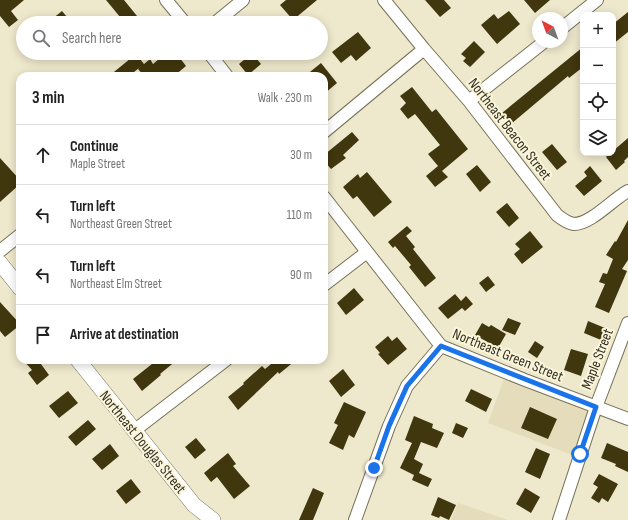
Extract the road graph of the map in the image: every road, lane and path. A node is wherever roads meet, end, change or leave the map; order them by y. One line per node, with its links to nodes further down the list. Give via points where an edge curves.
1 (166, 0): 5 (street)
2 (243, 0): 6 (street)
3 (384, 0): 9 (street, Northeast Beacon Street)
4 (597, 0): 7 (street)
5 (179, 16)
6 (224, 16)
7 (568, 23)
8 (536, 48): 12 (street)
9 (424, 50): 12 (street, Northeast Beacon Street); 13 (street)
10 (214, 60): 11 (street)
11 (222, 72)
12 (469, 101): 14 (street, Northeast Beacon Street, via 564,221 581,223)
13 (328, 129)
14 (628, 191)
15 (328, 202): 18 (street, Northeast Green Street)
16 (16, 238): 17 (street)
17 (0, 251)
18 (367, 252): 20 (street); 23 (street, Northeast Green Street)
19 (0, 263): 21 (main road)
20 (328, 282)
21 (16, 283)
22 (628, 323): 26 (street, Maple Street)
23 (441, 346): 26 (street, Northeast Green Street); 30 (street, via 407,386 389,426)
24 (81, 364): 28 (main road, Northeast Douglas Street)
25 (221, 364): 28 (street)
26 (596, 407): 27 (street, Northeast Green Street); 31 (street, Maple Street)
27 (628, 419)
28 (135, 430): 29 (main road, Northeast Douglas Street, via 194,505)
29 (213, 520)
30 (355, 520)
31 (559, 520)

